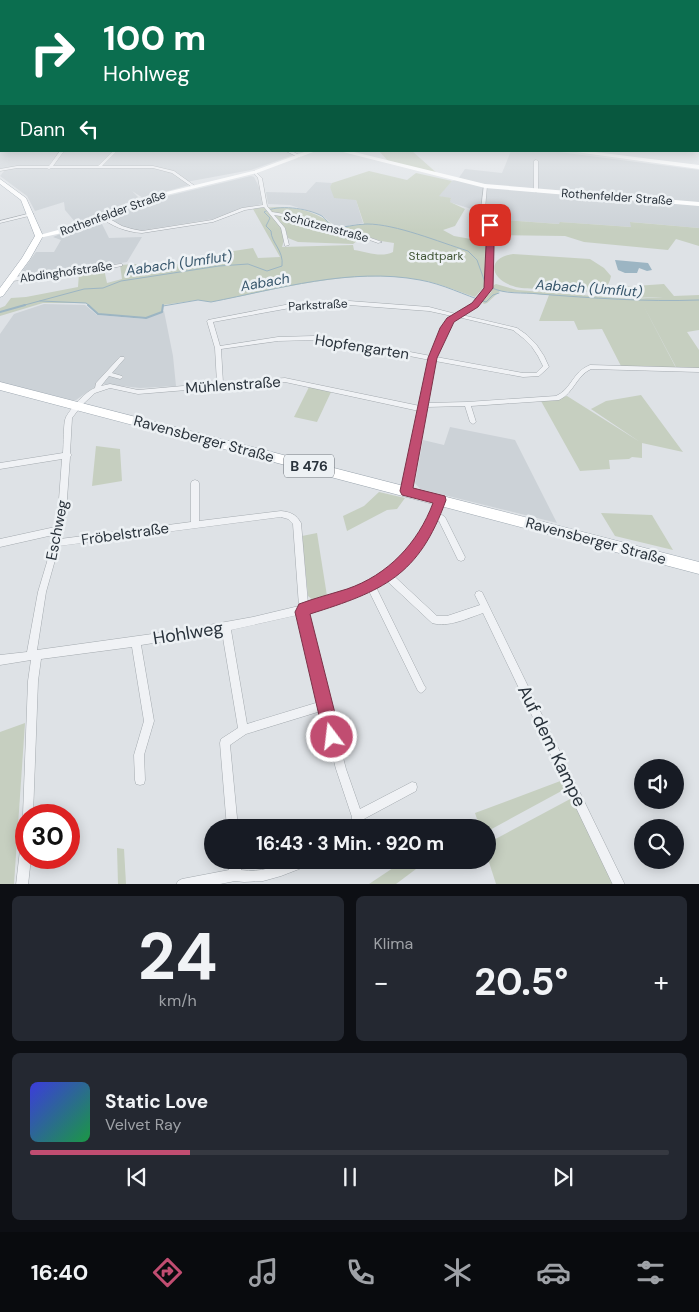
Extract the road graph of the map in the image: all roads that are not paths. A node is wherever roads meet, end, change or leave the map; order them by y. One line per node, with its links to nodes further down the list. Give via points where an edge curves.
1 (61, 152): 11 (street)
2 (114, 152): 9 (street)
3 (290, 152): 7 (street)
4 (309, 152): 7 (street, Rothenfelder Straße)
5 (346, 152): 16 (street, Rothenfelder Straße)
6 (580, 152): 10 (street)
7 (299, 156): 13 (street, Rothenfelder Straße)
8 (536, 161): 17 (street)
9 (100, 166): 11 (street); 15 (street, via 165,169)
10 (699, 167)
11 (49, 168): 12 (street)
12 (0, 170)
13 (255, 172): 15 (street, Rothenfelder Straße); 19 (street, Schützenstraße, via 260,178)
14 (0, 181): 20 (main road, via 24,199)
15 (193, 186): 21 (street, Rothenfelder Straße, via 144,199)
16 (485, 186): 17 (street, Rothenfelder Straße); 29 (street, via 483,209 493,236 489,287 480,300)
17 (536, 191): 18 (street, Rothenfelder Straße)
18 (699, 204)
19 (269, 209): 21 (street, Schützenstraße, via 244,209 213,221 136,232 114,225); 24 (street, Schützenstraße, via 327,230 354,233); 25 (street, Schützenstraße, via 284,228)
20 (30, 214): 22 (street); 23 (main road)
21 (101, 216): 23 (street, Rothenfelder Straße, via 60,232)
22 (0, 222)
23 (39, 236): 27 (main road, Rothenfelder Straße)
24 (380, 242)
25 (287, 245)
26 (120, 265): 27 (street, Abdinghofstraße)
27 (12, 279): 28 (main road, Rothenfelder Straße)
28 (0, 294)
29 (456, 316): 30 (street, Parkstraße, via 399,306 349,303 290,306 210,321); 32 (street, via 445,328); 32 (street, Hopfengarten, via 515,328 543,356 546,367 537,375 523,375)
30 (218, 348): 32 (street, Hopfengarten, via 278,339 314,338); 36 (street)
31 (122, 358): 34 (street)
32 (432, 358): 41 (street)
33 (699, 370): 39 (street, Mühlenstraße, via 590,367 580,372 562,396)
34 (108, 374): 35 (street); 38 (street)
35 (120, 377)
36 (220, 384): 38 (street, Mühlenstraße, via 138,392 110,386); 41 (street, Mühlenstraße, via 285,380)
37 (0, 386): 40 (main road, Ravensberger Straße / B 476)
38 (98, 388): 40 (street)
39 (467, 404): 41 (street, Mühlenstraße); 42 (street)
40 (77, 406): 43 (street, Eschweg, via 69,418); 46 (main road, Ravensberger Straße / B 476)
41 (423, 407): 46 (street)
42 (473, 422)
43 (68, 456): 44 (street); 50 (street, Eschweg)
44 (0, 466)
45 (195, 483): 49 (street)
46 (406, 491): 47 (main road, Ravensberger Straße / B 476)
47 (440, 500): 48 (street, Hohlweg); 54 (main road, Ravensberger Straße / B 476)
48 (435, 515): 53 (street, via 442,520); 55 (street, Hohlweg, via 425,537)
49 (195, 525): 52 (street, Fröbelstraße); 59 (street, Fröbelstraße, via 290,515 297,523)
50 (59, 530): 51 (street); 52 (street, Eschweg)
51 (0, 542)
52 (56, 543): 62 (street, Eschweg, via 42,592)
53 (460, 557)
54 (699, 568)
55 (388, 576): 56 (street, Hohlweg); 58 (street, via 435,620 447,620)
56 (370, 585): 59 (street, Hohlweg); 64 (street)
57 (479, 595): 58 (street, Auf dem Kampe)
58 (485, 608): 79 (street, Auf dem Kampe)
59 (304, 609): 60 (street, Hohlweg); 65 (street, via 302,616)
60 (226, 627): 61 (street, Hohlweg); 66 (street)
61 (136, 641): 62 (street, Hohlweg); 67 (street, via 149,721 138,755)
62 (34, 655): 63 (street, Hohlweg); 69 (street, Eschweg)
63 (0, 660)
64 (421, 688)
65 (324, 705): 66 (street); 71 (street)
66 (243, 730): 70 (street, via 225,743)
67 (140, 780)
68 (412, 787): 72 (street)
69 (28, 804)
70 (232, 819)
71 (356, 819)
72 (362, 819)
73 (24, 869): 77 (street)
74 (235, 869): 76 (street)
75 (285, 869): 76 (street, via 249,878)
76 (235, 875): 78 (street)
77 (22, 884)
78 (182, 884)
79 (619, 884)

